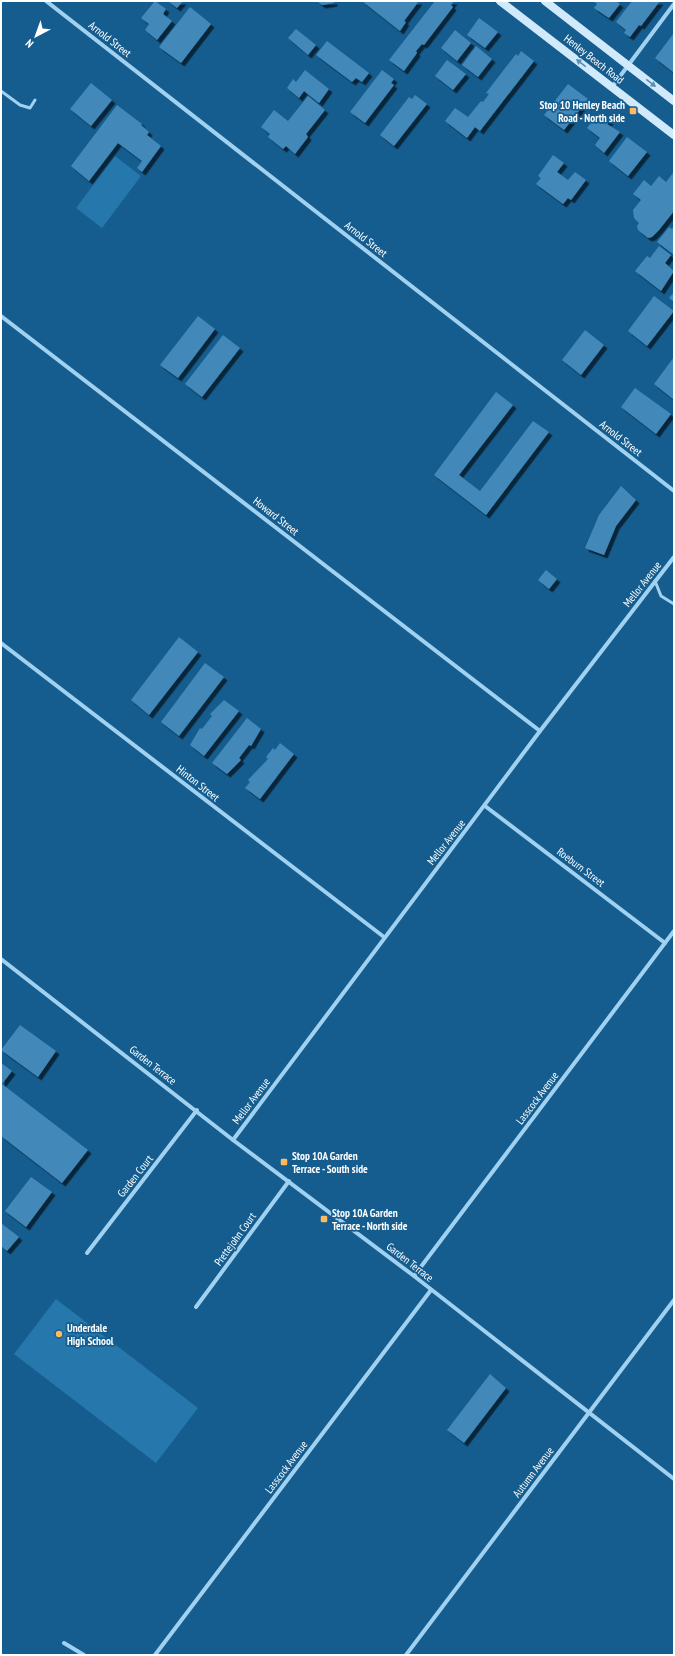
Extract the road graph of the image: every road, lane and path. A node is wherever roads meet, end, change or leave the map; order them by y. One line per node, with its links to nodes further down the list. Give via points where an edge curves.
1 (46, 1): 12 (street, Arnold Street)
2 (500, 1): 6 (main road, Henley Beach Road, one-way to 2)
3 (545, 1): 5 (main road, Henley Beach Road)
4 (674, 4): 5 (street)
5 (628, 65): 6 (street); 9 (main road, Henley Beach Road, one-way to 9)
6 (612, 87): 10 (main road, Henley Beach Road)
7 (1, 91): 8 (lane, via 25,107 30,108)
8 (36, 100)
9 (674, 101)
10 (674, 135)
11 (1, 316): 17 (street, Howard Street)
12 (674, 491)
13 (674, 557): 14 (street, Mellor Avenue)
14 (655, 581): 15 (lane, via 661,596); 17 (street, Mellor Avenue)
15 (674, 604)
16 (1, 643): 20 (street, Hinton Street)
17 (540, 731): 18 (street, Mellor Avenue)
18 (485, 806): 20 (street, Mellor Avenue); 21 (street, Roeburn Street)
19 (674, 931): 21 (street, Lasscock Avenue)
20 (384, 937): 24 (street, Mellor Avenue)
21 (665, 943): 27 (street, Lasscock Avenue)
22 (1, 959): 23 (street, Garden Terrace)
23 (197, 1110): 24 (street, Garden Terrace); 26 (street, Garden Court)
24 (233, 1140): 25 (street, Garden Terrace)
25 (289, 1181): 27 (street, Garden Terrace); 30 (street, Prettejohn Court)
26 (87, 1253)
27 (414, 1276): 28 (street, Garden Terrace)
28 (431, 1290): 31 (street, Garden Terrace); 35 (street, Lasscock Avenue)
29 (674, 1300): 31 (street, Autumn Avenue)
30 (196, 1307)
31 (589, 1413): 32 (street, Garden Terrace); 36 (street, Autumn Avenue)
32 (674, 1479)
33 (64, 1643): 34 (street)
34 (84, 1655)
35 (155, 1655)
36 (406, 1655)

